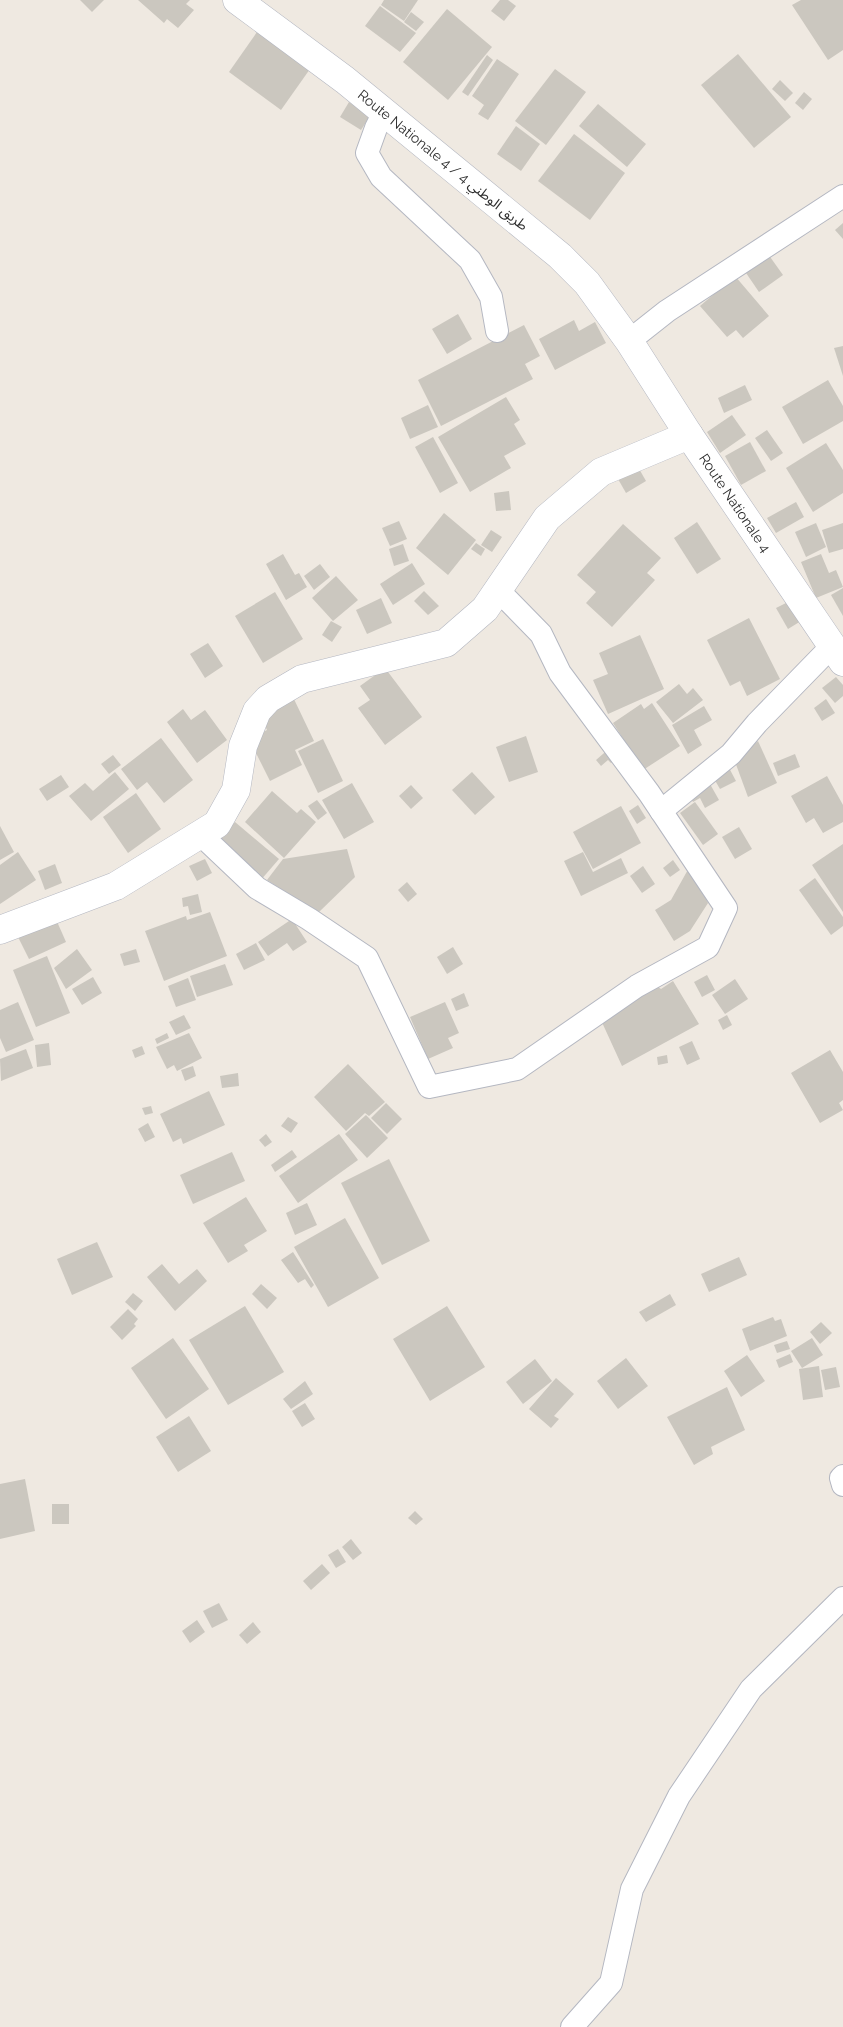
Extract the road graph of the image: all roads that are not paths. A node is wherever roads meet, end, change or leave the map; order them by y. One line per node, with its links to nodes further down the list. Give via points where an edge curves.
1 (237, 0): 2 (main road, Route Nationale 4 / طريق الوطني 4)
2 (384, 112): 4 (street, via 367,152 381,177 470,260 491,297); 5 (main road, Route Nationale 4 / طريق الوطني 4, via 560,256 588,283)
3 (843, 196): 5 (street, via 667,311)
4 (497, 331)
5 (629, 341): 6 (main road, Route Nationale 4)
6 (689, 435): 7 (main road, via 601,472 547,518); 8 (main road, Route Nationale 4)
7 (498, 590): 9 (street, via 541,634 560,673); 10 (main road, via 485,609 446,643 302,679 268,699 257,711 243,746 236,790 217,824)
8 (837, 654): 9 (street, via 757,723 731,754)
9 (662, 812): 10 (street, via 726,908 708,947 637,986 517,1068 429,1087 367,958 257,888)
10 (200, 834): 11 (main road, via 116,886)
11 (0, 930)
12 (843, 1476): 13 (street)
13 (843, 1485)
14 (843, 1598): 15 (street, via 751,1689 679,1796 632,1889 611,1983)
15 (572, 2027)

